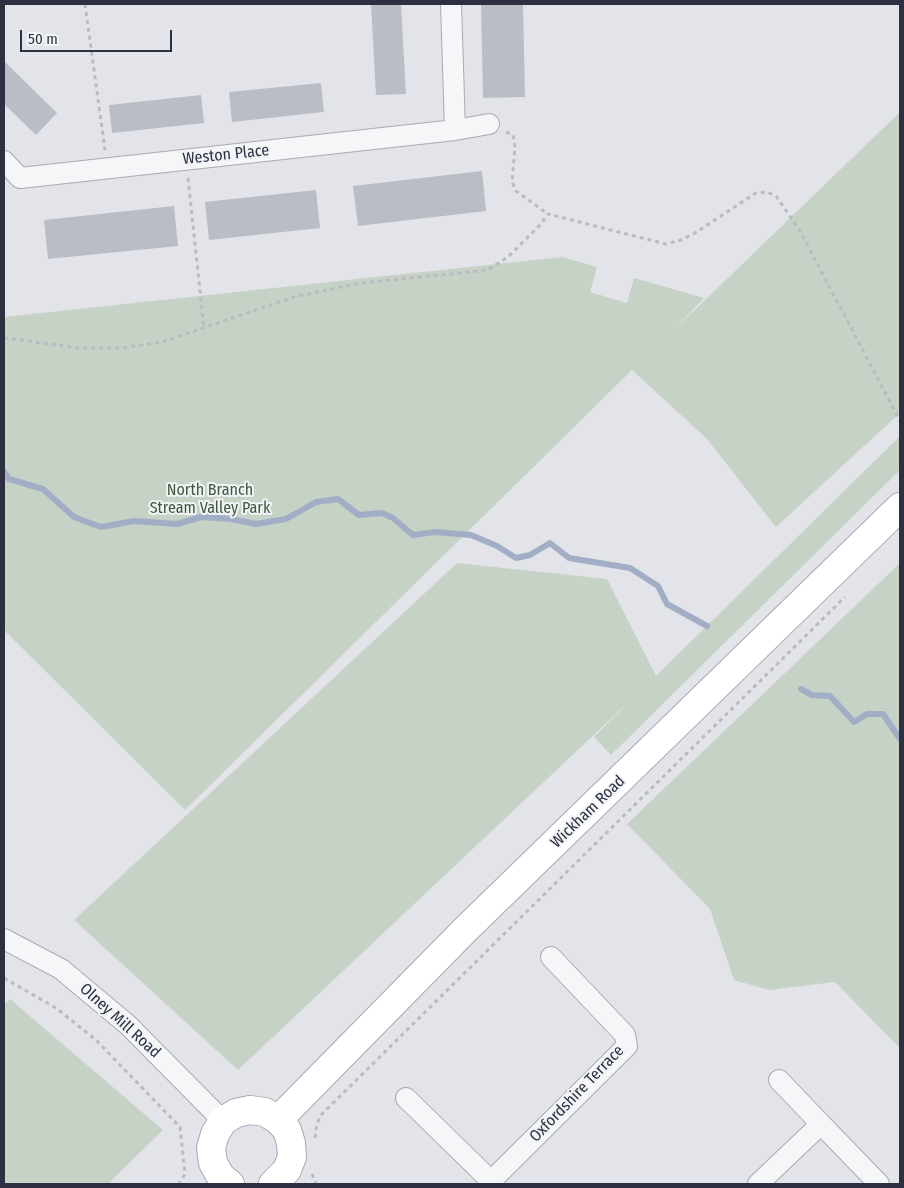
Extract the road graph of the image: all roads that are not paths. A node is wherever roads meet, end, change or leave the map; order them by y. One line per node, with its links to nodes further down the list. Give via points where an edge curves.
1 (451, 4): 3 (street)
2 (489, 124): 3 (street, Weston Place)
3 (455, 130): 4 (street, Weston Place, via 20,178)
4 (4, 161)
5 (900, 507): 10 (street, Wickham Road, via 465,930)
6 (4, 939): 11 (street, Olney Mill Road, via 61,969 121,1018)
7 (551, 957): 14 (street, Oxfordshire Terrace, via 625,1035 627,1046)
8 (779, 1080): 12 (street)
9 (406, 1098): 14 (street)
10 (278, 1120): 11 (street, via 265,1112 250,1110 236,1113); 15 (street, via 292,1143 290,1163)
11 (224, 1121): 13 (street, via 211,1148)
12 (821, 1124): 16 (street); 17 (street)
13 (221, 1182)
14 (489, 1182)
15 (278, 1183)
16 (758, 1184)
17 (879, 1184)

